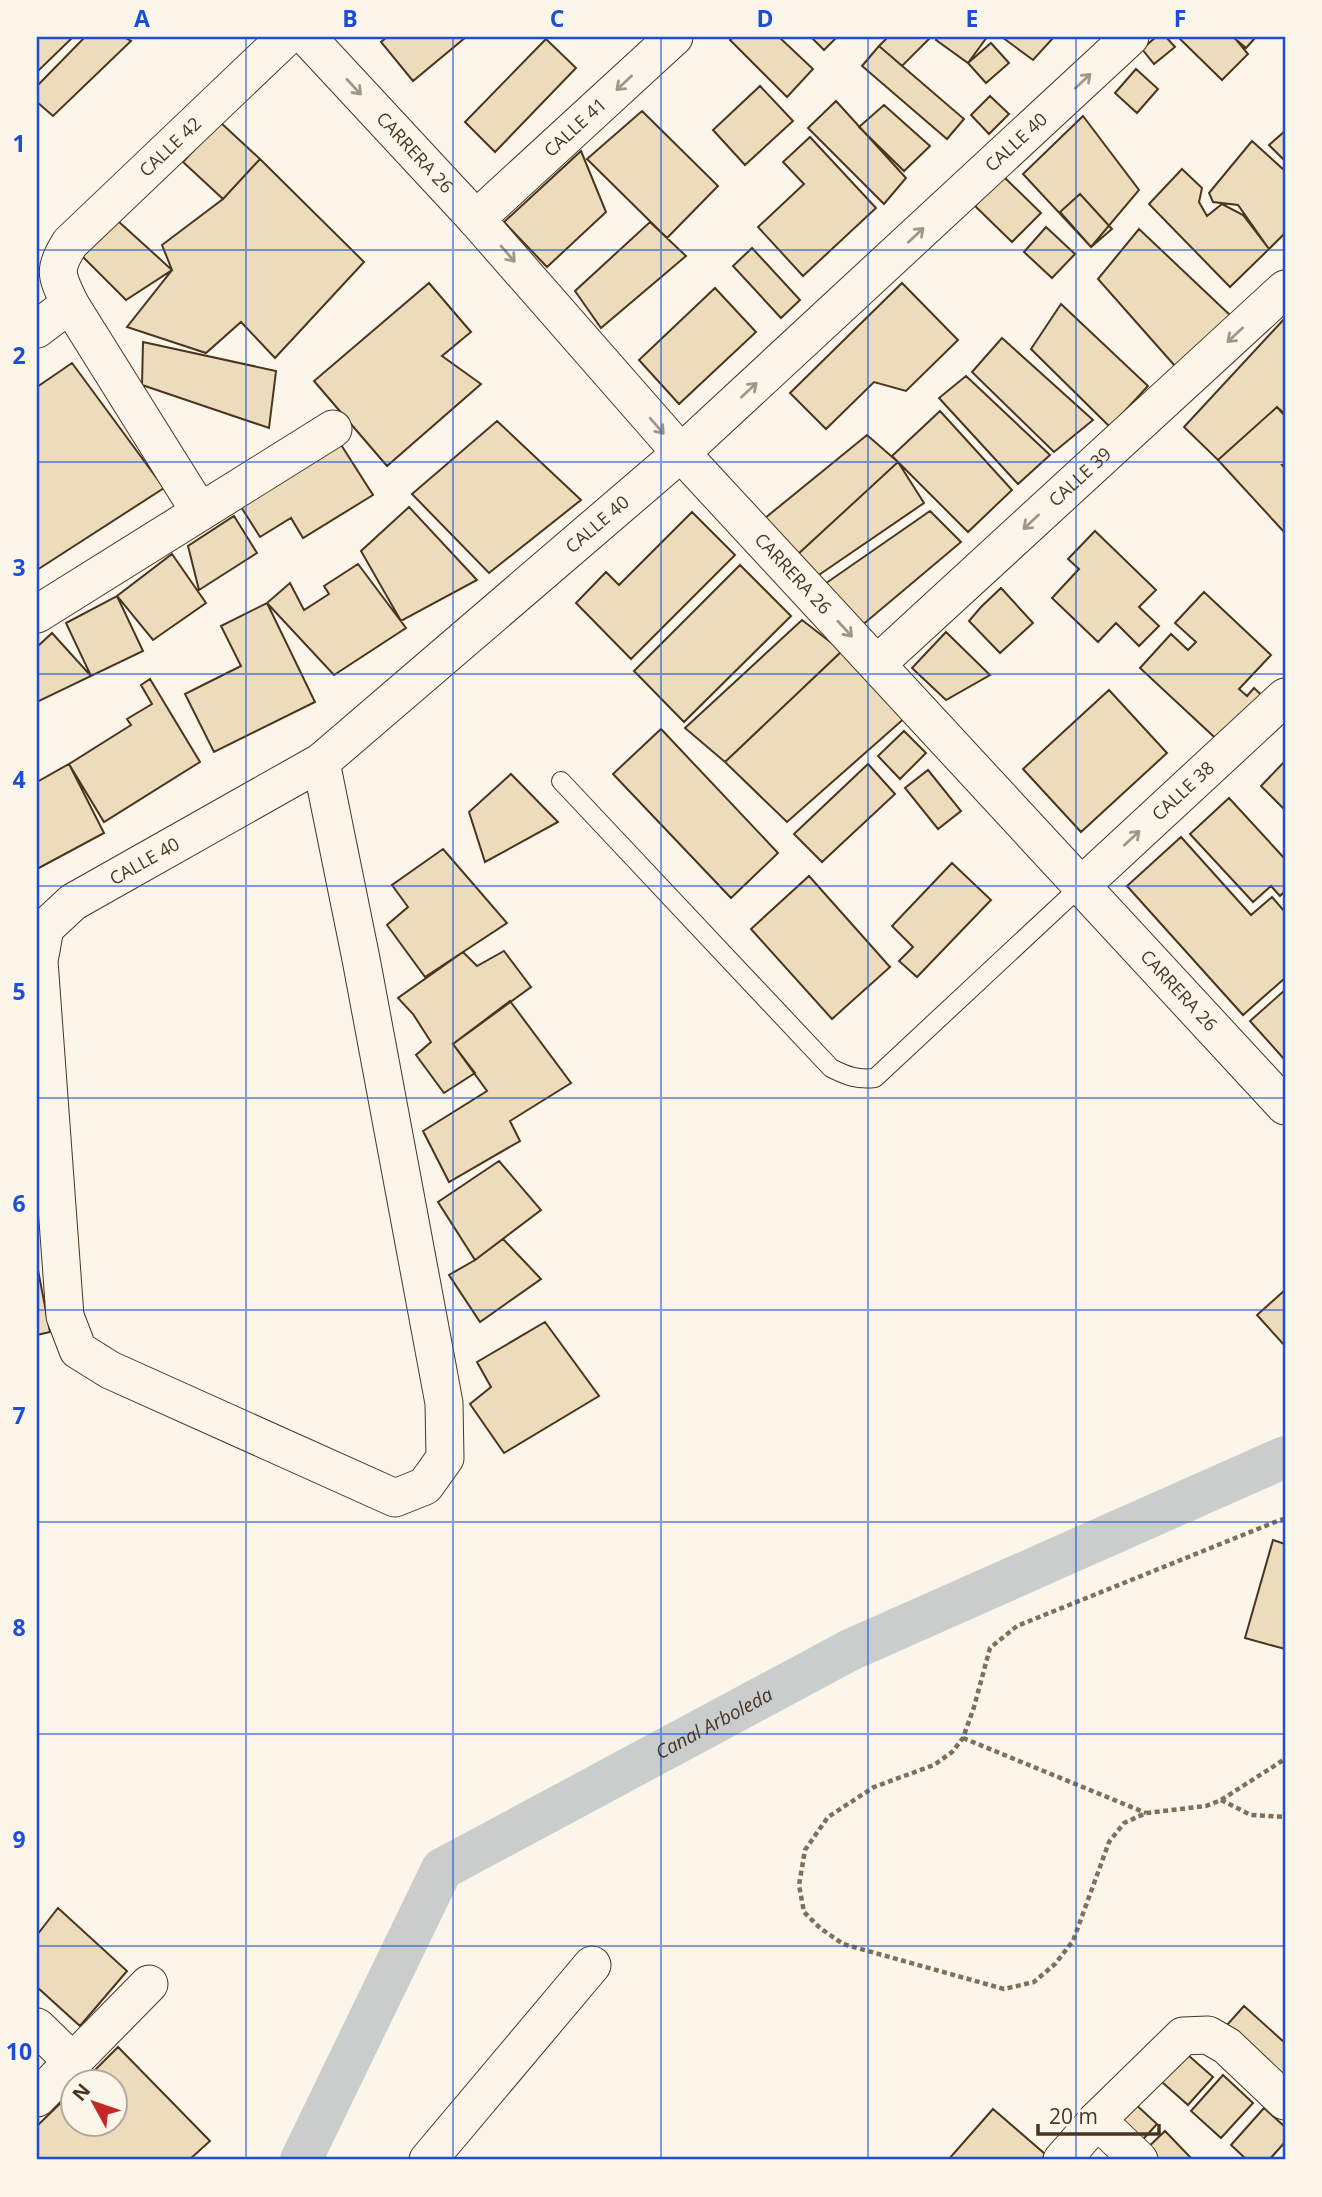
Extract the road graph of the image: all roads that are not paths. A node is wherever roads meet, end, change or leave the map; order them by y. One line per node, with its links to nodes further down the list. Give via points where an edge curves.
1 (286, 37): 7 (street, CALLE 42, via 70,243 59,261 58,278)
2 (307, 37): 5 (street, CARRERA 26, one-way to 5)
3 (674, 37): 5 (street, CALLE 41, one-way to 5)
4 (1130, 37): 10 (street, CALLE 40, one-way to 4)
5 (476, 219): 10 (street, CARRERA 26, one-way to 10)
6 (1285, 289): 13 (street, CALLE 39, one-way to 13)
7 (70, 304): 8 (street); 11 (street)
8 (37, 329)
9 (333, 429): 11 (street)
10 (681, 453): 13 (street, CARRERA 26, one-way to 13); 15 (street, CALLE 40)
11 (200, 512): 12 (street)
12 (37, 614)
13 (877, 664): 17 (street, CARRERA 26)
14 (1285, 697): 17 (street, CALLE 38, one-way to 14)
15 (321, 762): 15 (street, CALLE 40, via 444,1403 445,1458 425,1486 395,1498 110,1370 78,1350 65,1316 39,961 45,928 73,902)
16 (561, 781): 17 (lane, via 831,1068 860,1080 875,1078)
17 (1082, 885): 18 (street, CARRERA 26)
18 (1285, 1106)
19 (592, 1965): 26 (street)
20 (149, 1984): 22 (street)
21 (37, 2027): 22 (street)
22 (74, 2062): 23 (street)
23 (37, 2098)
24 (1285, 2101): 25 (street, via 1227,2046 1208,2035 1183,2036)
25 (1097, 2120): 27 (street); 28 (street)
26 (428, 2160)
27 (1062, 2160)
28 (1139, 2160)

